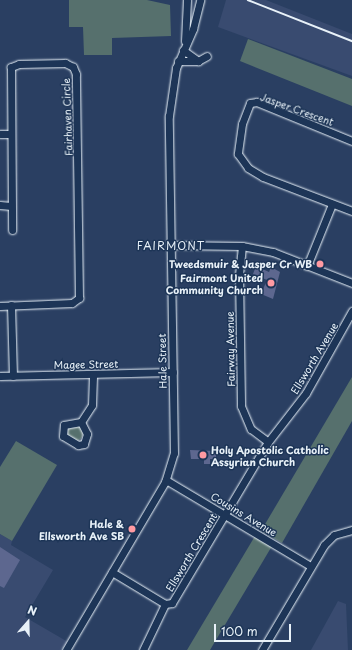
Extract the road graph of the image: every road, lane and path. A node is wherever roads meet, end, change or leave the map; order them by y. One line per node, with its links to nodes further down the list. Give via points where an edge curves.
1 (187, 0): 3 (street, Hale Street)
2 (200, 0): 3 (street, Hale Street)
3 (184, 48): 5 (street); 6 (street, Hale Street)
4 (207, 56): 5 (street)
5 (198, 61): 6 (street)
6 (178, 62): 15 (street, Hale Street, via 171,89 169,116)
7 (0, 134): 8 (street)
8 (10, 134): 12 (street, Fairhaven Circle); 19 (street, Fairhaven Circle, via 11,67 19,64 65,63 73,67 79,187 79,298 72,303)
9 (352, 141): 10 (street, Jasper Crescent, via 257,102 250,103 242,124 238,154 248,168)
10 (332, 204): 13 (street, Jasper Crescent); 17 (street)
11 (0, 205): 12 (street)
12 (10, 206): 14 (street, Fairhaven Circle)
13 (352, 211)
14 (12, 230)
15 (171, 245): 16 (street); 22 (street, Hale Street)
16 (242, 246): 17 (street, via 273,252); 27 (street, Fairway Avenue, via 239,275 241,406 251,429)
17 (307, 266): 18 (street)
18 (352, 283)
19 (11, 305): 20 (street, Fairhaven Circle); 25 (street)
20 (0, 306)
21 (352, 311): 27 (street, Ellsworth Avenue, via 306,393)
22 (173, 372): 23 (street, Magee Street); 28 (street, Hale Street, via 174,453)
23 (93, 374): 25 (street, Magee Street); 26 (street, via 92,405)
24 (0, 376): 25 (street, Magee Street)
25 (13, 376)
26 (81, 422)
27 (268, 442): 29 (street, Ellsworth Avenue)
28 (166, 480): 29 (street, Cousins Avenue); 32 (street, Hale Street)
29 (226, 514): 31 (street, Cousins Avenue); 33 (street, Ellsworth Crescent, via 172,603)
30 (352, 530): 31 (street, via 334,535)
31 (310, 566): 36 (street)
32 (112, 572): 33 (street, Ellsworth Crescent); 34 (street, Hale Street)
33 (165, 604): 35 (street)
34 (66, 650)
35 (143, 650)
36 (262, 650)

